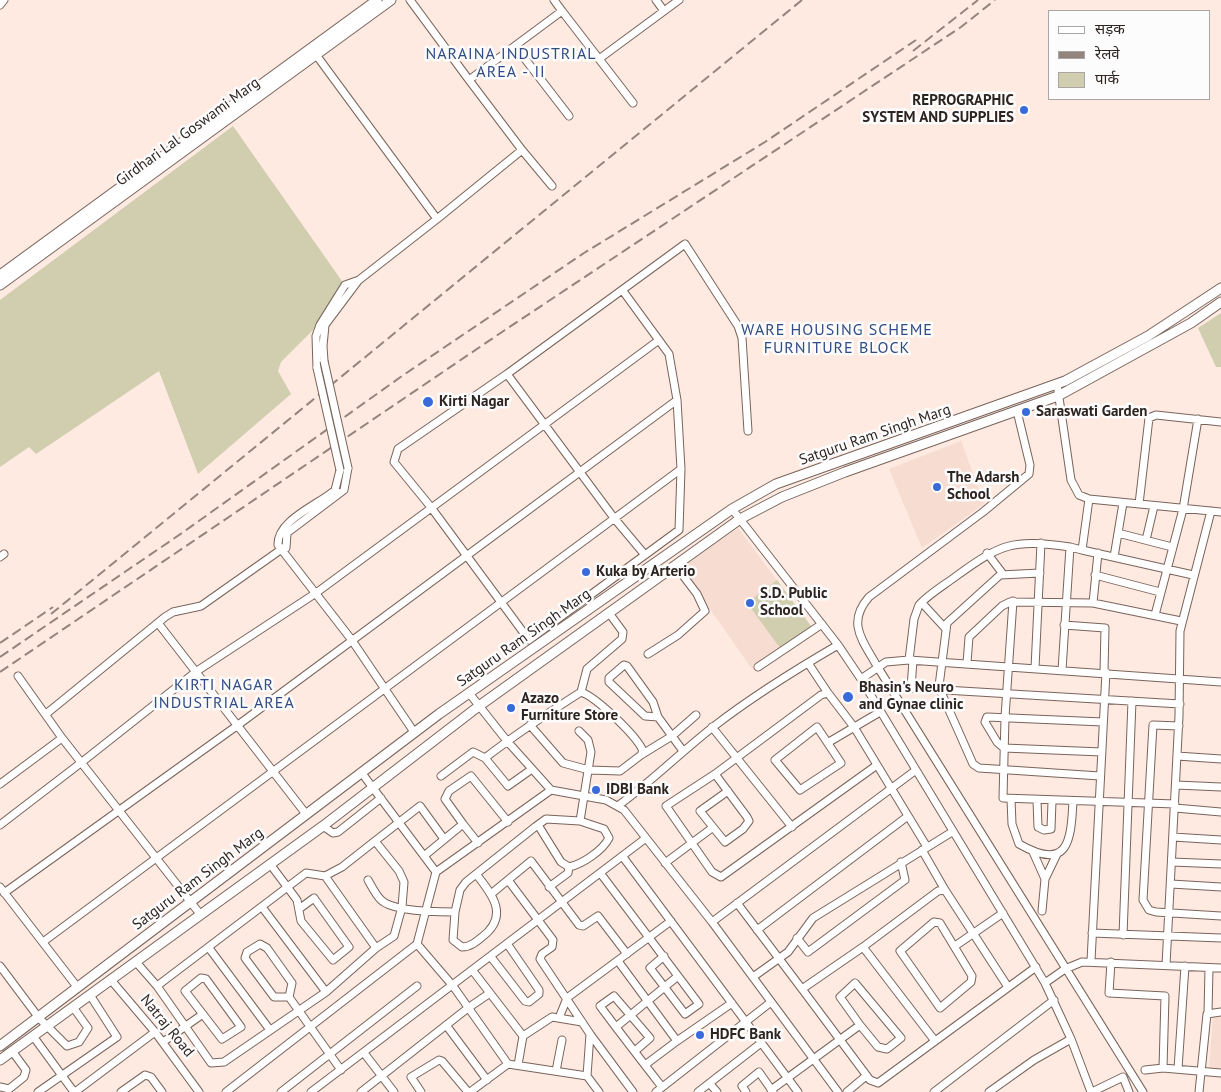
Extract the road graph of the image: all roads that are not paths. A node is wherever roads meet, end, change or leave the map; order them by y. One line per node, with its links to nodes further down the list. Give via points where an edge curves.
1 (4, 0): 8 (street)
2 (377, 0): 12 (main road, Girdhari Lal Goswami Marg)
3 (391, 0): 12 (main road, Girdhari Lal Goswami Marg)
4 (410, 0): 14 (street)
5 (554, 0): 9 (street)
6 (656, 0): 10 (street)
7 (679, 0): 10 (street)
8 (0, 5)
9 (562, 11): 11 (street); 13 (street)
10 (664, 11): 13 (street)
11 (515, 46): 14 (street); 16 (street)
12 (314, 51): 19 (street); 20 (main road, Girdhari Lal Goswami Marg); 22 (main road, Girdhari Lal Goswami Marg)
13 (599, 59): 15 (street)
14 (469, 80): 17 (street)
15 (633, 103)
16 (568, 116)
17 (522, 150): 18 (street); 19 (street)
18 (552, 186)
19 (437, 219): 21 (street)
20 (0, 275)
21 (358, 280): 54 (street, bridge, via 325,325 323,338 324,361 348,468 344,490 288,533); 54 (street, bridge, via 345,285 316,336 317,368 340,470 335,490 281,529 277,540)
22 (0, 285)
23 (1221, 288): 28 (main road, Satguru Ram Singh Marg, via 1148,336)
24 (623, 291): 26 (street); 27 (street); 35 (street, via 685,244 738,326 742,338)
25 (1221, 302): 29 (main road, Satguru Ram Singh Marg, via 1191,324)
26 (658, 340): 30 (street, via 669,354); 33 (street)
27 (507, 374): 33 (street); 41 (street, via 398,449 394,462)
28 (1057, 384): 29 (street); 43 (main road, Satguru Ram Singh Marg, via 776,484)
29 (1058, 396): 31 (main road, Satguru Ram Singh Marg); 38 (street, via 1071,480 1076,491)
30 (677, 400): 36 (street); 37 (street)
31 (1017, 411): 48 (main road, Satguru Ram Singh Marg, via 846,472 782,497); 90 (street, via 1030,465 1028,474 983,512 869,597 859,609 859,633)
32 (1198, 419): 34 (street); 40 (street, via 1156,415 1149,418); 44 (street)
33 (545, 422): 37 (street); 41 (street)
34 (1221, 422)
35 (748, 431)
36 (681, 469): 47 (street); 59 (street, via 679,530)
37 (580, 470): 47 (street); 58 (street)
38 (1090, 499): 39 (street); 55 (street)
39 (1123, 503): 40 (street); 49 (street)
40 (1139, 504): 42 (street)
41 (430, 506): 58 (street); 68 (street)
42 (1154, 506): 44 (street); 50 (street)
43 (732, 509): 48 (street); 83 (main road, Satguru Ram Singh Marg)
44 (1183, 509): 45 (street); 53 (street)
45 (1211, 511): 46 (street); 66 (street)
46 (1221, 512)
47 (614, 518): 59 (street); 69 (street)
48 (740, 519): 61 (main road, Satguru Ram Singh Marg); 79 (street)
49 (1118, 533): 50 (street); 60 (street)
50 (1146, 540): 53 (street)
51 (1041, 543): 52 (street); 57 (street, via 1013,544); 63 (street)
52 (1070, 547): 55 (street); 73 (street)
53 (1172, 547): 62 (street)
54 (283, 548): 68 (street); 78 (street, via 201,606 173,612)
55 (1082, 550): 56 (street)
56 (1098, 553): 60 (street); 65 (street)
57 (987, 554): 64 (street); 72 (street)
58 (465, 555): 69 (street); 82 (street)
59 (645, 555): 83 (street)
60 (1114, 557): 62 (street)
61 (675, 565): 75 (main road, Satguru Ram Singh Marg); 85 (street, via 697,594 705,611 678,635)
62 (1166, 569): 66 (street); 67 (street)
63 (1040, 573): 64 (street); 71 (street)
64 (1003, 574): 81 (street, via 952,618)
65 (1096, 575): 67 (street); 74 (street)
66 (1193, 575): 77 (street)
67 (1160, 592): 76 (street)
68 (316, 593): 82 (street); 95 (street)
69 (501, 602): 83 (street); 101 (street)
70 (1013, 602): 71 (street); 89 (street, via 1002,606 969,637); 91 (street)
71 (1039, 602): 73 (street); 93 (street)
72 (922, 603): 81 (street); 86 (street, via 914,619)
73 (1065, 603): 74 (street); 80 (street)
74 (1093, 603): 76 (street)
75 (609, 613): 103 (street, via 622,632 622,639 587,669); 110 (main road, Satguru Ram Singh Marg)
76 (1155, 615): 77 (street)
77 (1181, 621): 98 (street)
78 (158, 623): 95 (street); 112 (street)
79 (822, 624): 84 (street); 92 (street)
80 (1064, 625): 94 (street); 96 (street, via 1105,628)
81 (945, 628): 87 (street)
82 (351, 640): 101 (street); 117 (street)
83 (531, 644): 104 (main road, Satguru Ram Singh Marg)
84 (838, 644): 88 (street); 99 (street)
85 (648, 654)
86 (911, 660): 87 (street); 90 (street, via 891,660); 102 (street, via 911,688)
87 (943, 662): 89 (street); 102 (street)
88 (808, 663): 105 (street); 120 (street)
89 (967, 663): 91 (street)
90 (877, 666): 99 (street); 257 (street)
91 (1008, 666): 93 (street); 106 (street)
92 (758, 667)
93 (1034, 668): 94 (street)
94 (1062, 670): 96 (street)
95 (196, 671): 117 (street); 136 (street)
96 (1105, 672): 98 (street); 107 (street)
97 (18, 676): 112 (street)
98 (1181, 677): 100 (street); 109 (street)
99 (861, 679): 111 (street)
100 (1221, 682)
101 (385, 689): 123 (street); 143 (street)
102 (940, 690): 106 (street); 141 (street, via 973,764 979,768)
103 (581, 692): 118 (street); 131 (street, via 617,720 643,748)
104 (469, 693): 110 (street); 123 (main road, Satguru Ram Singh Marg)
105 (828, 693): 121 (street); 133 (street)
106 (1006, 694): 107 (street); 115 (street)
107 (1104, 700): 108 (street); 116 (street)
108 (1132, 702): 109 (street); 161 (street)
109 (1180, 704): 119 (street)
110 (478, 706): 126 (street); 150 (main road, Satguru Ram Singh Marg)
111 (880, 712): 121 (street); 140 (street)
112 (46, 714): 125 (street)
113 (696, 715): 124 (street)
114 (658, 717): 114 (street, via 654,702 624,665 609,682 645,716); 124 (street)
115 (1005, 718): 116 (street); 128 (street); 128 (street, via 987,717 985,722)
116 (1103, 722): 130 (street)
117 (238, 725): 143 (street); 165 (street)
118 (530, 725): 126 (street); 139 (street, via 564,763)
119 (1179, 726): 132 (street); 162 (street, via 1153,725)
120 (712, 727): 129 (street); 133 (street)
121 (854, 727): 127 (street); 137 (street)
122 (579, 731): 139 (street, via 591,747)
123 (414, 732): 142 (main road, Satguru Ram Singh Marg)
124 (672, 736): 129 (street); 131 (street)
125 (62, 738): 136 (street); 147 (street)
126 (506, 741): 134 (street); 138 (street)
127 (829, 742): 127 (street, via 841,763 800,790 775,760 817,727)
128 (1004, 748): 130 (street); 141 (street)
129 (683, 751): 163 (street)
130 (1102, 752): 146 (street)
131 (641, 755): 139 (street, via 617,772)
132 (1177, 756): 135 (street); 148 (street)
133 (738, 757): 144 (street); 176 (street)
134 (485, 758): 138 (street, via 508,786); 145 (street, via 473,752)
135 (1221, 759)
136 (82, 762): 165 (street); 172 (street)
137 (877, 765): 151 (street); 176 (street)
138 (532, 769): 152 (street)
139 (589, 770): 154 (street)
140 (916, 770): 151 (street); 178 (street)
141 (1003, 770): 146 (street); 156 (street, via 1002,796)
142 (361, 772): 150 (street); 167 (main road, Satguru Ram Singh Marg)
143 (273, 773): 167 (street); 191 (street)
144 (715, 774): 153 (street); 185 (street, via 666,806)
145 (440, 776)
146 (1100, 776): 160 (street)
147 (0, 784)
148 (1176, 785): 149 (street); 164 (street)
149 (1221, 787)
150 (373, 788): 155 (street); 175 (main road, Satguru Ram Singh Marg)
151 (891, 788): 168 (street); 213 (street)
152 (551, 790): 154 (street); 171 (street)
153 (728, 791): 177 (street, via 700,811); 177 (street, via 747,817 748,824 725,842)
154 (586, 796): 163 (street); 169 (street)
155 (381, 798): 170 (street); 175 (street, via 338,832 333,833)
156 (1011, 799): 157 (street); 187 (street, via 1014,834 1019,844)
157 (1038, 800): 158 (street); 158 (street, via 1038,827 1044,830 1051,829)
158 (1052, 801): 159 (street)
159 (1073, 801): 160 (street); 188 (street, via 1071,833 1066,847)
160 (1099, 802): 161 (street); 230 (street)
161 (1127, 803): 162 (street); 231 (street)
162 (1149, 804): 164 (street); 221 (street, via 1143,900 1149,910)
163 (619, 805): 180 (street)
164 (1175, 806): 166 (street); 179 (street)
165 (119, 809): 191 (street); 209 (street)
166 (1221, 812)
167 (306, 814): 212 (main road, Satguru Ram Singh Marg)
168 (908, 816): 186 (street); 228 (street)
169 (580, 821): 174 (street, via 546,819); 197 (street, via 604,829 609,838 606,844)
170 (400, 822): 181 (street, via 420,806); 182 (street); 189 (street)
171 (508, 822): 173 (street, via 471,776 449,791 445,799); 184 (street)
172 (0, 824)
173 (463, 824): 181 (street); 184 (street)
174 (538, 825): 197 (street, via 561,862); 199 (street)
175 (323, 826): 195 (main road, Satguru Ram Singh Marg)
176 (792, 827): 185 (street, via 721,877 712,872)
177 (712, 828): 185 (street)
178 (952, 832): 186 (street); 222 (street)
179 (1173, 837): 183 (street); 194 (street)
180 (646, 838): 190 (street); 192 (street)
181 (444, 839): 189 (street)
182 (375, 840): 201 (street, via 342,867); 216 (street, via 402,877)
183 (1221, 840)
184 (478, 843): 198 (street)
185 (691, 843): 192 (street)
186 (924, 849): 193 (street); 210 (street)
187 (1033, 852): 188 (street); 202 (street)
188 (1057, 854): 202 (street)
189 (424, 856): 198 (street)
190 (623, 857): 200 (street); 226 (street)
191 (158, 859): 212 (street); 236 (street)
192 (665, 862): 227 (street)
193 (901, 862): 234 (street, via 813,918); 234 (street, via 905,880 808,952)
194 (1172, 862): 196 (street); 205 (street)
195 (270, 864): 206 (street); 223 (main road, Satguru Ram Singh Marg)
196 (1221, 864)
197 (569, 867): 207 (street, via 568,873)
198 (436, 872): 218 (street)
199 (476, 874): 211 (street); 220 (street, via 460,890)
200 (602, 874): 214 (street); 232 (street)
201 (325, 876): 206 (street, via 306,873); 242 (street)
202 (1044, 879): 219 (street)
203 (368, 880): 216 (street, via 387,904)
204 (508, 880): 207 (street, via 531,861); 211 (street); 225 (street)
205 (1171, 884): 208 (street); 221 (street)
206 (288, 887): 215 (street); 217 (street)
207 (549, 887): 214 (street)
208 (1221, 887)
209 (2, 890): 236 (street)
210 (945, 890): 229 (street); 240 (street, via 938,890)
211 (491, 894): 220 (street, via 496,907 494,924 486,934 466,947 457,945 453,940)
212 (190, 902): 223 (street); 269 (main road, Satguru Ram Singh Marg)
213 (737, 903): 227 (street); 228 (street)
214 (561, 904): 225 (street); 243 (street, via 581,926 598,916)
215 (262, 907): 241 (street); 272 (street)
216 (402, 907): 218 (street); 242 (street, via 394,936)
217 (299, 909): 217 (street, via 314,898 349,947 333,960 301,921)
218 (427, 911): 220 (street); 237 (street)
219 (1042, 911)
220 (456, 912)
221 (1169, 912): 224 (street); 233 (street)
222 (1003, 913): 229 (street); 254 (street)
223 (200, 914): 249 (main road, Satguru Ram Singh Marg)
224 (1221, 916)
225 (539, 921): 238 (street); 276 (street, via 554,942 540,959)
226 (671, 921): 232 (street); 280 (street)
227 (712, 922): 261 (street)
228 (757, 930): 246 (street)
229 (974, 933): 239 (street); 268 (street)
230 (1092, 933): 231 (street); 248 (street)
231 (1123, 935): 233 (street)
232 (650, 937): 243 (street); 244 (street)
233 (1166, 937): 235 (street); 252 (street)
234 (797, 938): 246 (street, via 788,952)
235 (1221, 938)
236 (43, 942): 269 (street)
237 (417, 944): 267 (street); 297 (street)
238 (508, 945): 245 (street); 245 (street, via 539,990 539,994 529,1002)
239 (955, 946): 239 (street, via 943,926 934,922 900,951 940,1008 972,980)
240 (863, 947): 271 (street); 307 (street)
241 (209, 948): 265 (street); 298 (street)
242 (376, 948): 272 (street)
243 (627, 954): 247 (street)
244 (664, 956): 260 (street); 270 (street, via 650,968)
245 (491, 957): 258 (street)
246 (778, 958): 261 (street); 271 (street)
247 (618, 961): 276 (street); 278 (street)
248 (1091, 961): 250 (street); 257 (street)
249 (136, 962): 262 (main road, Satguru Ram Singh Marg); 265 (street)
250 (1111, 962): 252 (street); 320 (street, via 1108,992 1165,996)
251 (0, 966): 259 (street)
252 (1166, 966): 253 (street)
253 (1185, 966): 255 (street); 323 (street)
254 (1036, 967): 264 (street); 268 (street)
255 (1209, 968): 256 (street); 285 (street)
256 (1221, 968)
257 (1065, 969): 264 (street); 363 (street)
258 (473, 971): 267 (street); 274 (street)
259 (7, 976): 263 (street); 288 (street)
260 (678, 976): 270 (street); 270 (street, via 699,1004 685,1014)
261 (753, 978): 279 (street)
262 (111, 980): 273 (main road, Satguru Ram Singh Marg); 299 (street, Natraj Road)
263 (0, 981)
264 (1045, 983): 277 (street)
265 (157, 986): 295 (street)
266 (418, 986): 314 (street)
267 (453, 986): 282 (street); 313 (street)
268 (1008, 987): 307 (street)
269 (78, 988): 288 (main road, Satguru Ram Singh Marg)
270 (666, 988): 278 (street)
271 (802, 989): 305 (street)
272 (326, 992): 283 (street)
273 (90, 994): 281 (main road, Satguru Ram Singh Marg); 327 (street, via 117,1037)
274 (490, 994): 282 (street); 302 (street)
275 (289, 997): 275 (street, via 274,997 245,958 247,952 260,944 267,948 292,983); 283 (street)
276 (567, 998): 289 (street); 290 (street)
277 (1054, 1000): 303 (street); 360 (street)
278 (648, 1002): 287 (street); 306 (street)
279 (771, 1002): 291 (street); 316 (street)
280 (732, 1003): 291 (street); 306 (street)
281 (74, 1006): 294 (main road, Satguru Ram Singh Marg); 294 (street, via 88,1028 79,1042 67,1046)
282 (468, 1008): 293 (street); 317 (street)
283 (297, 1011): 297 (street); 298 (street)
284 (1221, 1012): 285 (street)
285 (1208, 1013): 325 (street)
286 (203, 1014): 286 (street, via 222,1039 241,1026 206,978 201,978 185,991); 295 (street)
287 (630, 1016): 296 (street); 296 (street, via 614,996 600,1006); 312 (street, via 650,1038)
288 (39, 1018): 294 (street); 310 (main road, Satguru Ram Singh Marg)
289 (559, 1018): 290 (street); 302 (street, via 552,1017)
290 (582, 1022): 300 (street)
291 (746, 1022): 309 (street); 336 (street)
292 (860, 1024): 292 (street, via 840,997 855,983 901,1038 887,1049 878,1047); 305 (street)
293 (446, 1025): 328 (street); 332 (street)
294 (46, 1026): 301 (main road, Satguru Ram Singh Marg)
295 (185, 1027): 298 (street, via 211,1063 216,1064 224,1062); 308 (street)
296 (616, 1027): 312 (street)
297 (310, 1029): 314 (street); 339 (street)
298 (270, 1030)
299 (155, 1032): 308 (street, Natraj Road); 335 (street)
300 (590, 1034): 329 (street); 353 (street)
301 (33, 1036): 311 (main road, Satguru Ram Singh Marg); 327 (street)
302 (523, 1036): 318 (street)
303 (1070, 1038): 341 (street); 361 (street)
304 (562, 1040): 324 (street)
305 (838, 1040): 316 (street); 330 (street)
306 (676, 1041): 319 (street)
307 (935, 1041): 330 (street, via 878,1083)
308 (163, 1042): 338 (street, Natraj Road)
309 (761, 1043): 331 (street); 333 (street)
310 (0, 1046)
311 (12, 1051): 315 (main road, Satguru Ram Singh Marg); 334 (street, via 26,1070 24,1077 9,1089)
312 (634, 1051): 319 (street)
313 (364, 1053): 321 (street); 328 (street)
314 (330, 1054): 321 (street); 346 (street)
315 (0, 1060)
316 (814, 1060): 331 (street); 358 (street)
317 (508, 1064): 318 (street); 332 (street)
318 (518, 1065): 324 (street)
319 (645, 1066): 336 (street)
320 (1163, 1068): 322 (street); 323 (street)
321 (341, 1070): 347 (street)
322 (1145, 1070)
323 (1178, 1070): 325 (street)
324 (556, 1071): 329 (street)
325 (1201, 1071): 326 (street); 364 (street)
326 (1221, 1073)
327 (60, 1075): 342 (street); 343 (street)
328 (382, 1076): 348 (street); 349 (street)
329 (587, 1076): 352 (street)
330 (866, 1076): 359 (street)
331 (787, 1078): 340 (street); 357 (street)
332 (487, 1080): 351 (street)
333 (710, 1084): 354 (street); 355 (street)
334 (0, 1087)
335 (85, 1089): 343 (street)
336 (659, 1090)
337 (1102, 1090): 361 (street); 362 (street, via 1123,1078)
338 (198, 1091)
339 (230, 1091)
340 (772, 1091): 356 (street, via 759,1072 742,1086)
341 (993, 1091)
342 (38, 1092)
343 (74, 1092)
344 (121, 1092): 345 (street, via 145,1075 151,1077)
345 (162, 1092)
346 (281, 1092)
347 (311, 1092)
348 (361, 1092)
349 (394, 1092)
350 (421, 1092): 351 (street, via 411,1077 439,1060)
351 (469, 1092)
352 (599, 1092)
353 (633, 1092)
354 (698, 1092)
355 (716, 1092)
356 (746, 1092)
357 (798, 1092)
358 (838, 1092)
359 (847, 1092)
360 (934, 1092)
361 (1092, 1092)
362 (1130, 1092)
363 (1143, 1092)
364 (1199, 1092)

